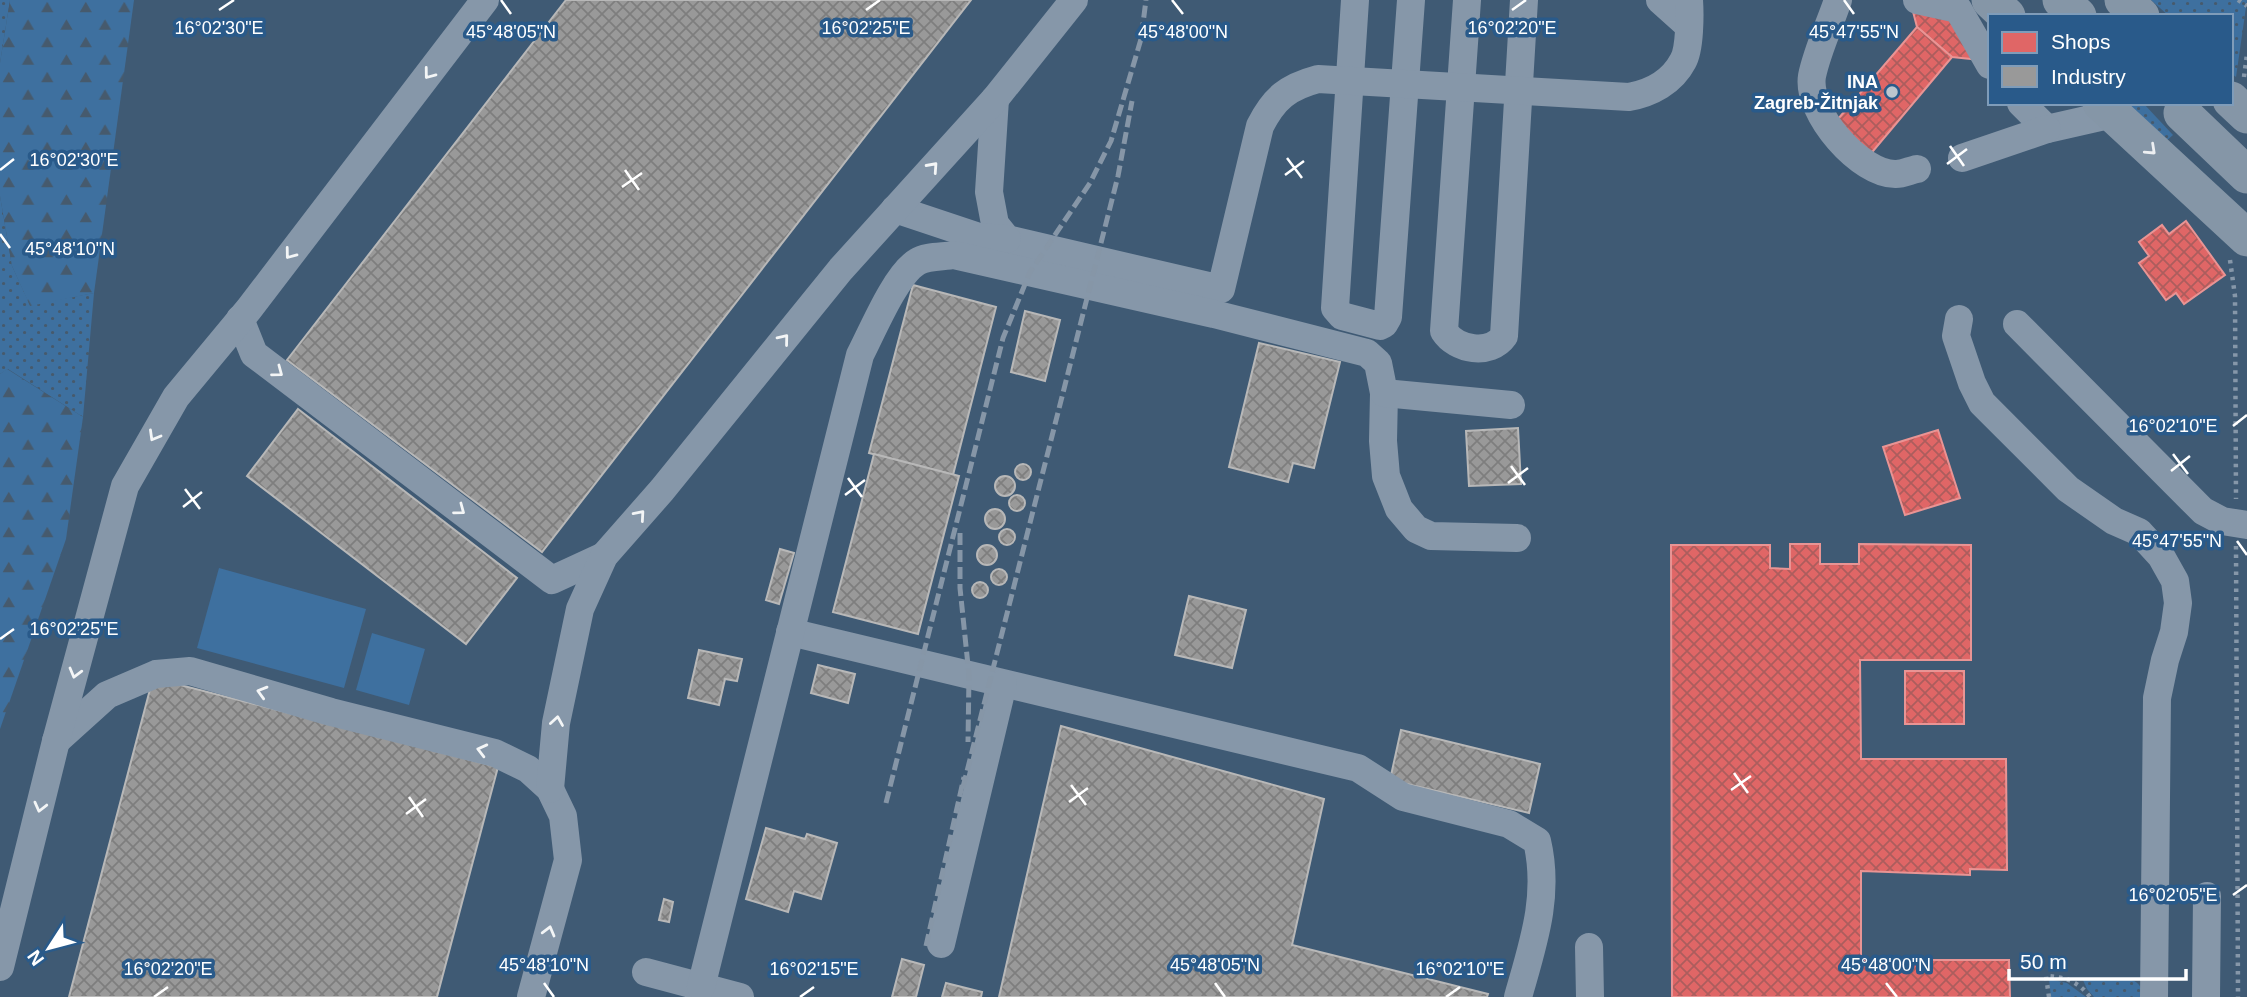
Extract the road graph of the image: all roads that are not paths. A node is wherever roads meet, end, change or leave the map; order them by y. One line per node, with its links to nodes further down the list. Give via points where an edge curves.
1 (485, 0): 35 (lane, one-way to 35)
2 (1074, 0): 22 (lane)
3 (1355, 0): 18 (lane)
4 (1411, 0): 19 (lane)
5 (1467, 0): 20 (lane)
6 (1524, 0): 21 (lane)
7 (1660, 0): 13 (lane)
8 (1838, 0): 30 (lane, via 1812,78 1820,116 1830,131 1873,168 1896,174)
9 (1917, 0): 12 (lane)
10 (2061, 0): 15 (main road)
11 (2123, 0): 16 (main road)
12 (1967, 3): 14 (main road); 17 (lane)
13 (1689, 13): 21 (lane, via 1684,60 1661,86 1647,94)
14 (2001, 14)
15 (2076, 14)
16 (2139, 14)
17 (1988, 60)
18 (1350, 81): 19 (lane); 19 (lane, via 1335,307 1342,316 1380,326 1388,317); 33 (lane, via 1318,79 1298,85 1270,107 1260,126 1221,289)
19 (1405, 84): 20 (lane)
20 (1462, 89): 21 (lane); 21 (lane, via 1444,331 1455,343 1483,349 1493,348 1504,336)
21 (1519, 91)
22 (995, 99): 32 (lane, one-way to 22); 33 (lane, via 989,192 995,225)
23 (2233, 102): 27 (main road, bridge)
24 (2023, 105): 28 (lane)
25 (2177, 108): 31 (main road, bridge)
26 (2107, 109): 28 (lane); 34 (main road, one-way to 34)
27 (2247, 115)
28 (2047, 129): 29 (lane)
29 (1962, 158)
30 (1917, 169)
31 (2247, 175)
32 (895, 209): 33 (lane, via 979,237); 42 (lane, one-way to 32)
33 (1007, 239)
34 (2238, 245)
35 (240, 319): 42 (lane, one-way to 42, via 254,354 552,580); 45 (lane, one-way to 45, via 176,397 125,486)
36 (1959, 319): 57 (lane, via 1956,336 1982,403 2068,489 2138,532 2161,556 2175,581 2174,632 2157,698)
37 (2017, 324): 40 (lane, via 2203,511 2222,521)
38 (1384, 393): 39 (lane); 41 (lane, via 1386,476 1399,509 1416,529 1431,537); 43 (lane, via 1378,363 1367,353 954,255 918,261 892,293 860,355)
39 (1511, 405)
40 (2247, 525)
41 (1517, 538)
42 (604, 556): 46 (lane, one-way to 42, via 556,723 580,609)
43 (790, 632): 44 (lane); 52 (lane)
44 (1003, 684): 48 (lane); 53 (lane, via 1358,768 1403,797 1509,824 1537,841 1542,864 1540,918)
45 (56, 741): 46 (lane, one-way to 45, via 528,769 495,753 190,671 156,674 107,695); 50 (lane, one-way to 50)
46 (550, 789): 54 (lane, one-way to 46, via 568,860 563,816)
47 (2207, 896): 58 (lane)
48 (941, 944)
49 (1590, 947): 56 (lane)
50 (0, 967)
51 (646, 972): 52 (lane)
52 (701, 987): 55 (lane)
53 (1525, 989)
54 (531, 997)
55 (740, 997)
56 (1590, 997)
57 (2154, 997)
58 (2206, 997)

